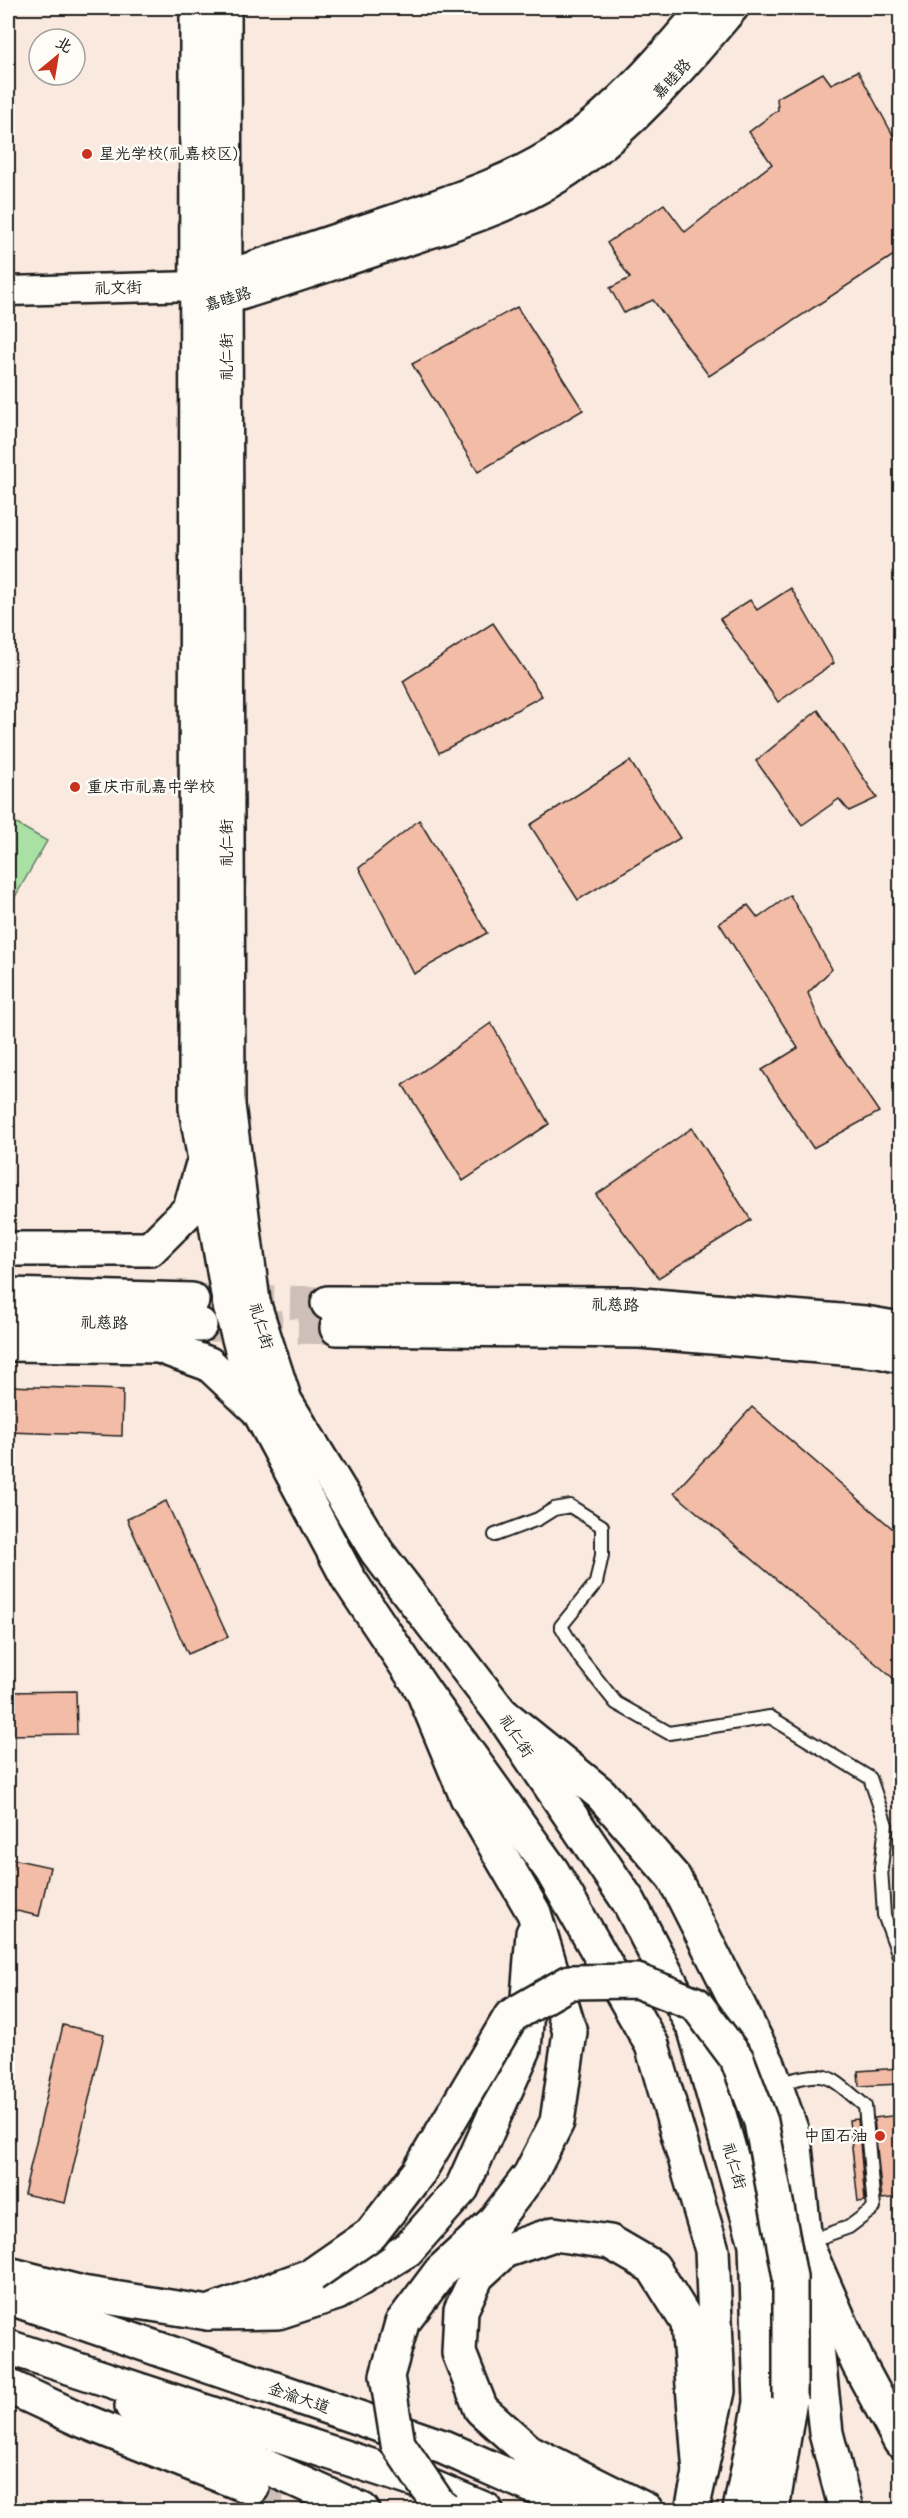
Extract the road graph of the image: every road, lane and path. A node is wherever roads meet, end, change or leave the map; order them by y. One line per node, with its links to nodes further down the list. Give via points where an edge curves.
1 (197, 8): 6 (main road, 礼仁街)
2 (224, 8): 6 (main road, 礼仁街)
3 (702, 8): 6 (street, 嘉睦路, via 651,68 606,112 563,146 515,173 460,196)
4 (735, 8): 6 (street, 嘉睦路, via 670,84 623,128 577,166 522,198 467,221)
5 (8, 291): 6 (street, 礼文街)
6 (212, 292): 7 (main road, 礼仁街, via 196,1108); 17 (main road, 礼仁街, via 228,1105 253,1302 285,1401 377,1552)
7 (205, 1157): 8 (main road, via 190,1209 150,1249); 14 (main road, 礼仁街, via 230,1306)
8 (8, 1249)
9 (8, 1295): 10 (main road, 礼慈路, via 196,1313)
10 (8, 1320)
11 (900, 1329): 13 (main road, 礼慈路, via 628,1304 333,1315 640,1331)
12 (8, 1344): 14 (main road, via 159,1346 209,1364)
13 (900, 1356)
14 (259, 1411): 16 (main road, 礼仁街, via 348,1578)
15 (495, 1535): 19 (lane, via 570,1506 602,1526 602,1555 596,1583 561,1626 580,1658 616,1703 669,1733 770,1717 870,1778 886,1825 881,1869 884,1915)
16 (422, 1689): 18 (main road, via 467,1797); 28 (main road, 礼仁街, via 552,1871 652,2045 712,2250 718,2391)
17 (501, 1713): 20 (main road, via 601,1794 674,1878); 36 (main road, 礼仁街, via 629,1902 695,2030 756,2244 761,2403)
18 (534, 1913): 24 (main road, via 524,2049 462,2188 407,2250 337,2293 278,2312); 31 (main road, bridge, via 570,2032 557,2122 530,2175 493,2223 441,2271 402,2323 387,2376 398,2444)
19 (900, 1958)
20 (775, 2085): 21 (main road, via 794,2138); 21 (lane, via 813,2074 834,2079 866,2106 874,2208 849,2227)
21 (806, 2242): 27 (main road, via 858,2363); 38 (main road, via 826,2433)
22 (8, 2274): 24 (main road, via 82,2293)
23 (8, 2297): 33 (main road, 金渝大道, via 443,2447)
24 (208, 2313): 37 (main road, bridge, via 312,2275 371,2234 419,2172 511,2016 570,1982 637,1981 696,2004 737,2059 760,2122 790,2277 790,2399)
25 (8, 2348): 30 (main road); 32 (main road, via 420,2482)
26 (8, 2386): 29 (main road, via 79,2419)
27 (900, 2441)
28 (700, 2473): 34 (main road, via 688,2323 653,2267 610,2242 554,2234 504,2251 477,2276 461,2310 459,2353 481,2409 528,2451); 35 (main road, 礼仁街)
29 (252, 2488)
30 (362, 2511)
31 (446, 2511)
32 (486, 2511)
33 (586, 2511)
34 (646, 2511)
35 (692, 2511)
36 (740, 2511)
37 (771, 2511)
38 (846, 2511)

